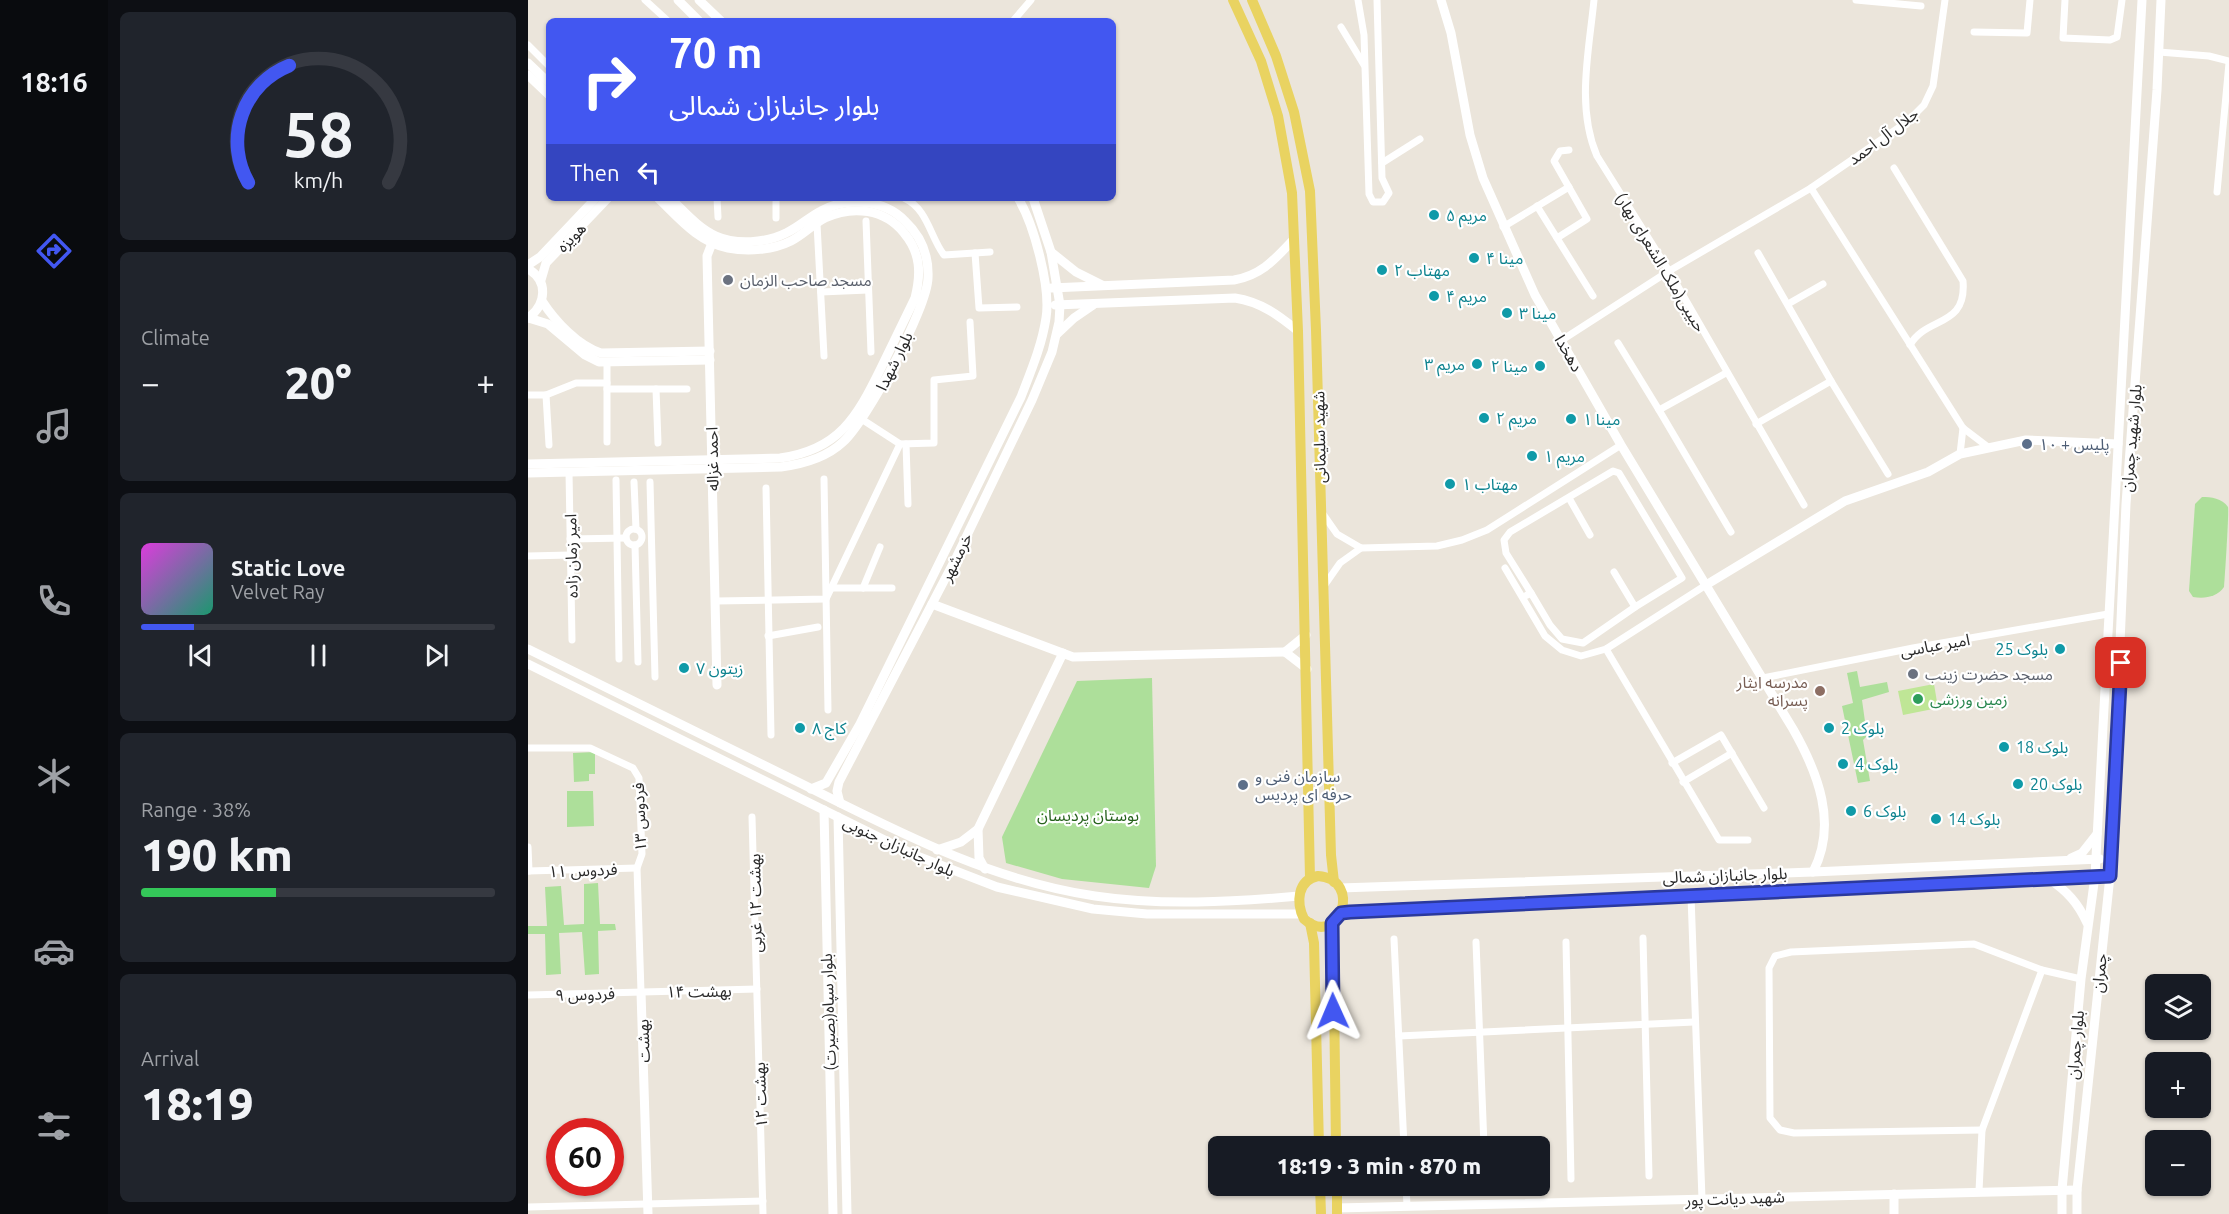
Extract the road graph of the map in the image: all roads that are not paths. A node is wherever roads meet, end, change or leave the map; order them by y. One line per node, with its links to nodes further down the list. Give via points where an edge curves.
1 (645, 0): 19 (street)
2 (678, 0): 20 (main road)
3 (699, 0): 21 (main road)
4 (1031, 0): 22 (street)
5 (1233, 0): 59 (main road, شهید سلیمانی, via 1261,61 1278,116 1292,193)
6 (1252, 0): 124 (main road, شهید سلیمانی, via 1294,112 1310,191)
7 (1358, 0): 29 (street)
8 (1377, 0): 35 (street)
9 (1442, 0): 55 (main road, دهخدا, via 1452,33 1470,135)
10 (1593, 0): 65 (street, حبیبی(ملک الشعرای بهار), via 1586,89 1590,138)
11 (1856, 0): 18 (street)
12 (1945, 0): 38 (street, جلال آل احمد, via 1933,87 1924,105 1907,122)
13 (2030, 0): 24 (street, via 2027,33)
14 (2065, 0): 15 (street, via 2063,38 2110,40 2120,30)
15 (2122, 0)
16 (2142, 0): 106 (main road, بلوار شهید چمران)
17 (2161, 0): 26 (main road, بلوار شهید چمران)
18 (1921, 6)
19 (665, 18)
20 (696, 18)
21 (718, 18)
22 (1016, 18)
23 (1341, 27): 29 (street)
24 (1974, 32)
25 (528, 45): 28 (street)
26 (2159, 52): 27 (street, via 2209,56); 154 (main road, بلوار شهید چمران, via 2126,504)
27 (2229, 62): 39 (street)
28 (546, 63)
29 (1365, 67): 35 (street, via 1369,194 1373,202 1383,202 1389,193 1382,178)
30 (530, 72): 31 (main road); 32 (main road)
31 (546, 81)
32 (546, 91)
33 (1420, 139): 35 (street)
34 (1569, 150): 37 (street, via 1560,151 1554,161)
35 (1382, 163)
36 (1894, 168): 87 (street, via 1964,281 1964,297 1951,317 1914,339)
37 (1569, 187): 49 (street); 57 (street, via 1587,219)
38 (1811, 188): 65 (street, جلال آل احمد); 87 (street)
39 (2217, 192)
40 (593, 201): 64 (main road, هویزه)
41 (605, 201): 66 (main road, هویزه, via 546,263)
42 (661, 201): 58 (main road, بلوار شهدا, via 696,234)
43 (673, 201): 58 (main road, بلوار شهدا)
44 (717, 201): 51 (street)
45 (776, 201): 52 (street)
46 (910, 201): 62 (street, via 924,217 945,255)
47 (1019, 201): 69 (main road, خرمشهر, via 1033,232)
48 (1034, 201): 61 (main road, خرمشهر)
49 (1537, 206): 55 (street); 57 (street)
50 (829, 207): 54 (main road, بلوار شهدا); 56 (main road, بلوار شهدا); 82 (main road, بلوار شهدا, via 864,201 885,207 904,219 918,236 927,257 928,279 923,301)
51 (718, 217)
52 (776, 218)
53 (866, 221): 71 (street)
54 (817, 224): 56 (main road, بلوار شهدا); 72 (street)
55 (1503, 227): 85 (main road, دهخدا, via 1535,295)
56 (803, 228): 58 (main road, بلوار شهدا, via 791,241 770,248 729,249)
57 (1557, 238): 73 (street)
58 (713, 239): 89 (main road, احمد غزاله, via 707,256)
59 (1294, 239): 68 (main road, via 1266,269 1250,277); 83 (main road, شهید سلیمانی)
60 (990, 252): 62 (street)
61 (1051, 252): 68 (main road, via 1076,272); 70 (main road, خرمشهر)
62 (975, 253): 79 (street, via 979,308)
63 (1758, 253): 76 (street)
64 (528, 267): 66 (main road)
65 (1669, 271): 85 (street, جلال آل احمد); 92 (street, حبیبی(ملک الشعرای بهار))
66 (541, 280): 74 (main road)
67 (1823, 284): 76 (street)
68 (1104, 286): 70 (main road)
69 (1044, 288): 70 (main road); 77 (main road, خرمشهر)
70 (1057, 288): 78 (main road, خرمشهر)
71 (868, 290): 72 (street); 88 (street)
72 (821, 292): 90 (street)
73 (1593, 296)
74 (542, 301): 80 (main road); 89 (main road, via 553,318 601,353)
75 (1095, 304): 78 (main road); 83 (main road, via 1235,298 1268,309); 84 (main road)
76 (1788, 304): 93 (street)
77 (1046, 305): 78 (main road); 175 (main road, خرمشهر, via 1036,358 1021,397 882,681)
78 (1060, 305): 84 (main road, خرمشهر)
79 (1017, 307)
80 (528, 318): 91 (main road, via 548,324 591,359)
81 (970, 322): 105 (street, via 973,376 934,380 934,443)
82 (906, 326): 100 (main road, بلوار شهدا); 112 (main road, بلوار شهدا, via 863,405 836,437 801,455)
83 (1298, 331): 155 (main road, شهید سلیمانی)
84 (1056, 336): 150 (main road, خرمشهر, via 1032,400)
85 (1562, 339): 108 (main road, دهخدا)
86 (1618, 343): 99 (street)
87 (1911, 345): 102 (street)
88 (871, 352)
89 (710, 356): 91 (main road); 112 (main road, احمد غزاله)
90 (824, 356)
91 (607, 362): 94 (street)
92 (1726, 372): 99 (street); 101 (street, حبیبی(ملک الشعرای بهار))
93 (1831, 381): 101 (street); 115 (street)
94 (607, 386): 96 (street); 98 (street, via 576,383); 103 (street)
95 (687, 388): 96 (street)
96 (656, 389): 104 (street)
97 (528, 395): 98 (street)
98 (546, 395): 107 (street)
99 (1659, 410): 126 (street)
100 (863, 420): 105 (street); 112 (main road, بلوار شهدا, via 841,444 803,464)
101 (1756, 424): 123 (street, حبیبی(ملک الشعرای بهار))
102 (1963, 428): 109 (street); 110 (street)
103 (607, 442)
104 (658, 443)
105 (903, 444): 122 (street); 141 (street)
106 (2118, 444): 109 (main road, via 2025,440); 152 (main road, بلوار شهید چمران)
107 (549, 445)
108 (1621, 445): 135 (street, via 1486,530 1462,540 1437,546); 140 (main road, دهخدا)
109 (1988, 447): 110 (main road)
110 (1960, 454): 140 (main road, via 1928,472 1845,501)
111 (528, 464): 113 (main road, بلوار شهدا)
112 (712, 464): 113 (main road, بلوار شهدا); 149 (main road, احمد غزاله)
113 (568, 467): 114 (main road, بلوار شهدا); 132 (street, امیر زمان زاده)
114 (528, 472)
115 (1888, 474)
116 (824, 479): 147 (street)
117 (616, 480): 130 (street)
118 (634, 482): 125 (street)
119 (650, 482): 129 (street)
120 (766, 488): 146 (street)
121 (1569, 498): 127 (street); 145 (street, via 1510,532 1504,540 1506,553); 151 (street, via 1613,471 1619,473 1682,578)
122 (908, 504)
123 (1804, 505)
124 (1320, 508): 135 (street, via 1337,534); 144 (main road, شهید سلیمانی)
125 (636, 530): 128 (street); 131 (street, via 629,531)
126 (1731, 532)
127 (1590, 535)
128 (642, 537): 129 (street); 133 (street)
129 (652, 537): 166 (street)
130 (616, 538): 131 (street); 132 (street); 162 (street)
131 (626, 538): 133 (street)
132 (570, 539): 136 (street, امیر زمان زاده)
133 (635, 545): 163 (street)
134 (880, 547): 142 (street)
135 (1361, 548): 144 (street, via 1340,563)
136 (570, 555): 137 (street); 157 (street, امیر زمان زاده)
137 (528, 556)
138 (1505, 568): 148 (street)
139 (1614, 572): 151 (street)
140 (1706, 585): 159 (street); 167 (main road, دهخدا)
141 (832, 588): 142 (street); 147 (street)
142 (863, 588): 143 (street)
143 (892, 588)
144 (1322, 588): 199 (main road, شهید سلیمانی, via 1330,855)
145 (1531, 593): 148 (street); 151 (street, via 1562,639 1583,643)
146 (767, 598): 147 (street); 149 (street); 156 (street)
147 (826, 598): 169 (street)
148 (1523, 598): 159 (street, via 1545,636 1562,650 1581,656)
149 (716, 601): 168 (main road, احمد غزاله)
150 (932, 604): 160 (main road); 176 (main road, خرمشهر)
151 (1635, 607)
152 (2108, 614): 154 (main road); 167 (street, امیر عباسی); 184 (main road, بلوار شهید چمران)
153 (818, 627): 156 (street)
154 (2121, 627): 189 (main road, بلوار شهید چمران)
155 (1306, 635): 161 (main road); 165 (main road, شهید سلیمانی)
156 (768, 636): 170 (street)
157 (572, 640)
158 (528, 649): 177 (main road, بلوار جانبازان جنوبی)
159 (1606, 649): 173 (street)
160 (1063, 652): 161 (main road, via 1073,657); 183 (main road)
161 (1285, 652): 165 (main road)
162 (619, 659)
163 (638, 662)
164 (528, 664): 180 (main road, بلوار جانبازان جنوبی)
165 (1307, 669): 197 (main road, شهید سلیمانی)
166 (655, 677)
167 (1763, 678): 194 (main road, دهخدا, via 1803,746 1820,786 1824,835)
168 (717, 685)
169 (828, 711)
170 (771, 735)
171 (528, 748): 191 (street, فردوس ۱۳, via 590,748 633,768 640,784 642,854)
172 (1732, 753): 173 (street, via 1721,735); 174 (street); 179 (street)
173 (1672, 764): 174 (street)
174 (1683, 782): 185 (street, via 1719,840)
175 (826, 783): 176 (main road, via 830,788); 177 (main road)
176 (837, 787): 178 (main road)
177 (811, 789): 178 (main road, بلوار جانبازان جنوبی)
178 (840, 803): 187 (main road, بلوار جانبازان جنوبی)
179 (1764, 808)
180 (824, 810): 182 (main road, بلوار جانبازان جنوبی); 221 (main road, بلوار سپاه(بصیرت))
181 (753, 817): 213 (street, بهشت ۱۲ غربی)
182 (838, 817): 203 (main road, بلوار جانبازان جنوبی, via 956,873 1045,899 1147,914); 222 (main road, بلوار سپاه(بصیرت))
183 (978, 829): 187 (main road, via 961,842); 192 (main road, via 979,858)
184 (2097, 834): 188 (main road, بلوار شهید چمران); 190 (main road, via 2082,853)
185 (1748, 840)
186 (528, 847): 193 (street)
187 (937, 850): 192 (main road, بلوار جانبازان جنوبی)
188 (2096, 859): 189 (main road, بلوار جانبازان شمالی); 190 (main road, بلوار جانبازان شمالی); 195 (main road, بلوار شهید چمران)
189 (2111, 859): 196 (main road, بلوار شهید چمران)
190 (2065, 861): 194 (main road, بلوار جانبازان شمالی)
191 (637, 868): 193 (street, فردوس ۱۱); 214 (street, بهشت)
192 (985, 869): 200 (main road, بلوار جانبازان جنوبی, via 1095,896 1148,901)
193 (529, 871)
194 (1813, 872): 199 (main road, بلوار جانبازان شمالی)
195 (2095, 876): 196 (main road, بلوار جانبازان شمالی); 198 (main road, بلوار جانبازان شمالی); 206 (main road, بلوار چمران)
196 (2110, 876): 231 (main road, چمران)
197 (1310, 878): 199 (main road, via 1322,876); 200 (main road)
198 (2049, 879): 201 (main road, بلوار جانبازان شمالی); 206 (main road, via 2077,903)
199 (1337, 885): 202 (main road, via 1343,903)
200 (1299, 896): 203 (main road)
201 (1691, 896): 202 (main road, بلوار جانبازان شمالی); 216 (street)
202 (1341, 913): 205 (main road)
203 (1301, 914): 204 (main road)
204 (1310, 923): 205 (main road); 224 (main road, via 1314,943)
205 (1332, 923): 225 (main road)
206 (2088, 925): 212 (main road, بلوار چمران)
207 (1643, 938): 217 (street)
208 (1394, 939): 220 (street)
209 (1476, 942): 219 (street)
210 (1566, 942): 218 (street)
211 (2042, 970): 212 (street); 223 (street); 223 (street, via 1974,944 1791,952 1775,956 1769,968 1770,1118 1780,1130)
212 (2081, 978): 230 (main road, بلوار چمران)
213 (757, 989): 214 (street, بهشت ۱۴); 237 (street, بهشت ۱۲)
214 (641, 992): 215 (street, فردوس ۹); 239 (main road, بهشت)
215 (528, 995)
216 (1694, 1022): 217 (street); 236 (street)
217 (1646, 1024): 218 (street); 228 (street)
218 (1568, 1028): 219 (street); 229 (street)
219 (1479, 1032): 220 (street); 227 (street)
220 (1399, 1036): 226 (street)
221 (829, 1037): 222 (main road); 246 (main road, بلوار سپاه(بصیرت))
222 (841, 1037): 247 (main road, بلوار سپاه(بصیرت))
223 (1982, 1130): 232 (street)
224 (1319, 1136)
225 (1336, 1136)
226 (1404, 1136)
227 (1484, 1136)
228 (1649, 1176)
229 (1571, 1179)
230 (2062, 1190): 231 (main road, شهید دیانت پور); 232 (main road, شهید دیانت پور); 251 (main road, بلوار چمران)
231 (2077, 1190): 252 (main road, چمران)
232 (1978, 1191): 233 (main road, شهید دیانت پور)
233 (1894, 1194): 236 (main road, شهید دیانت پور); 250 (main road)
234 (1320, 1196): 248 (main road)
235 (1407, 1196): 240 (street)
236 (1702, 1199): 238 (main road, شهید دیانت پور)
237 (763, 1201): 239 (street); 245 (street, بهشت ۱۲)
238 (1524, 1203): 240 (main road, شهید دیانت پور); 249 (main road)
239 (647, 1204): 242 (street); 244 (main road, بهشت)
240 (1407, 1206): 243 (main road, شهید دیانت پور)
241 (528, 1207): 242 (street)
242 (539, 1210)
243 (1337, 1211)
244 (648, 1214)
245 (763, 1214)
246 (833, 1214)
247 (847, 1214)
248 (1321, 1214)
249 (1524, 1214)
250 (1894, 1214)
251 (2062, 1214)
252 (2077, 1214)

